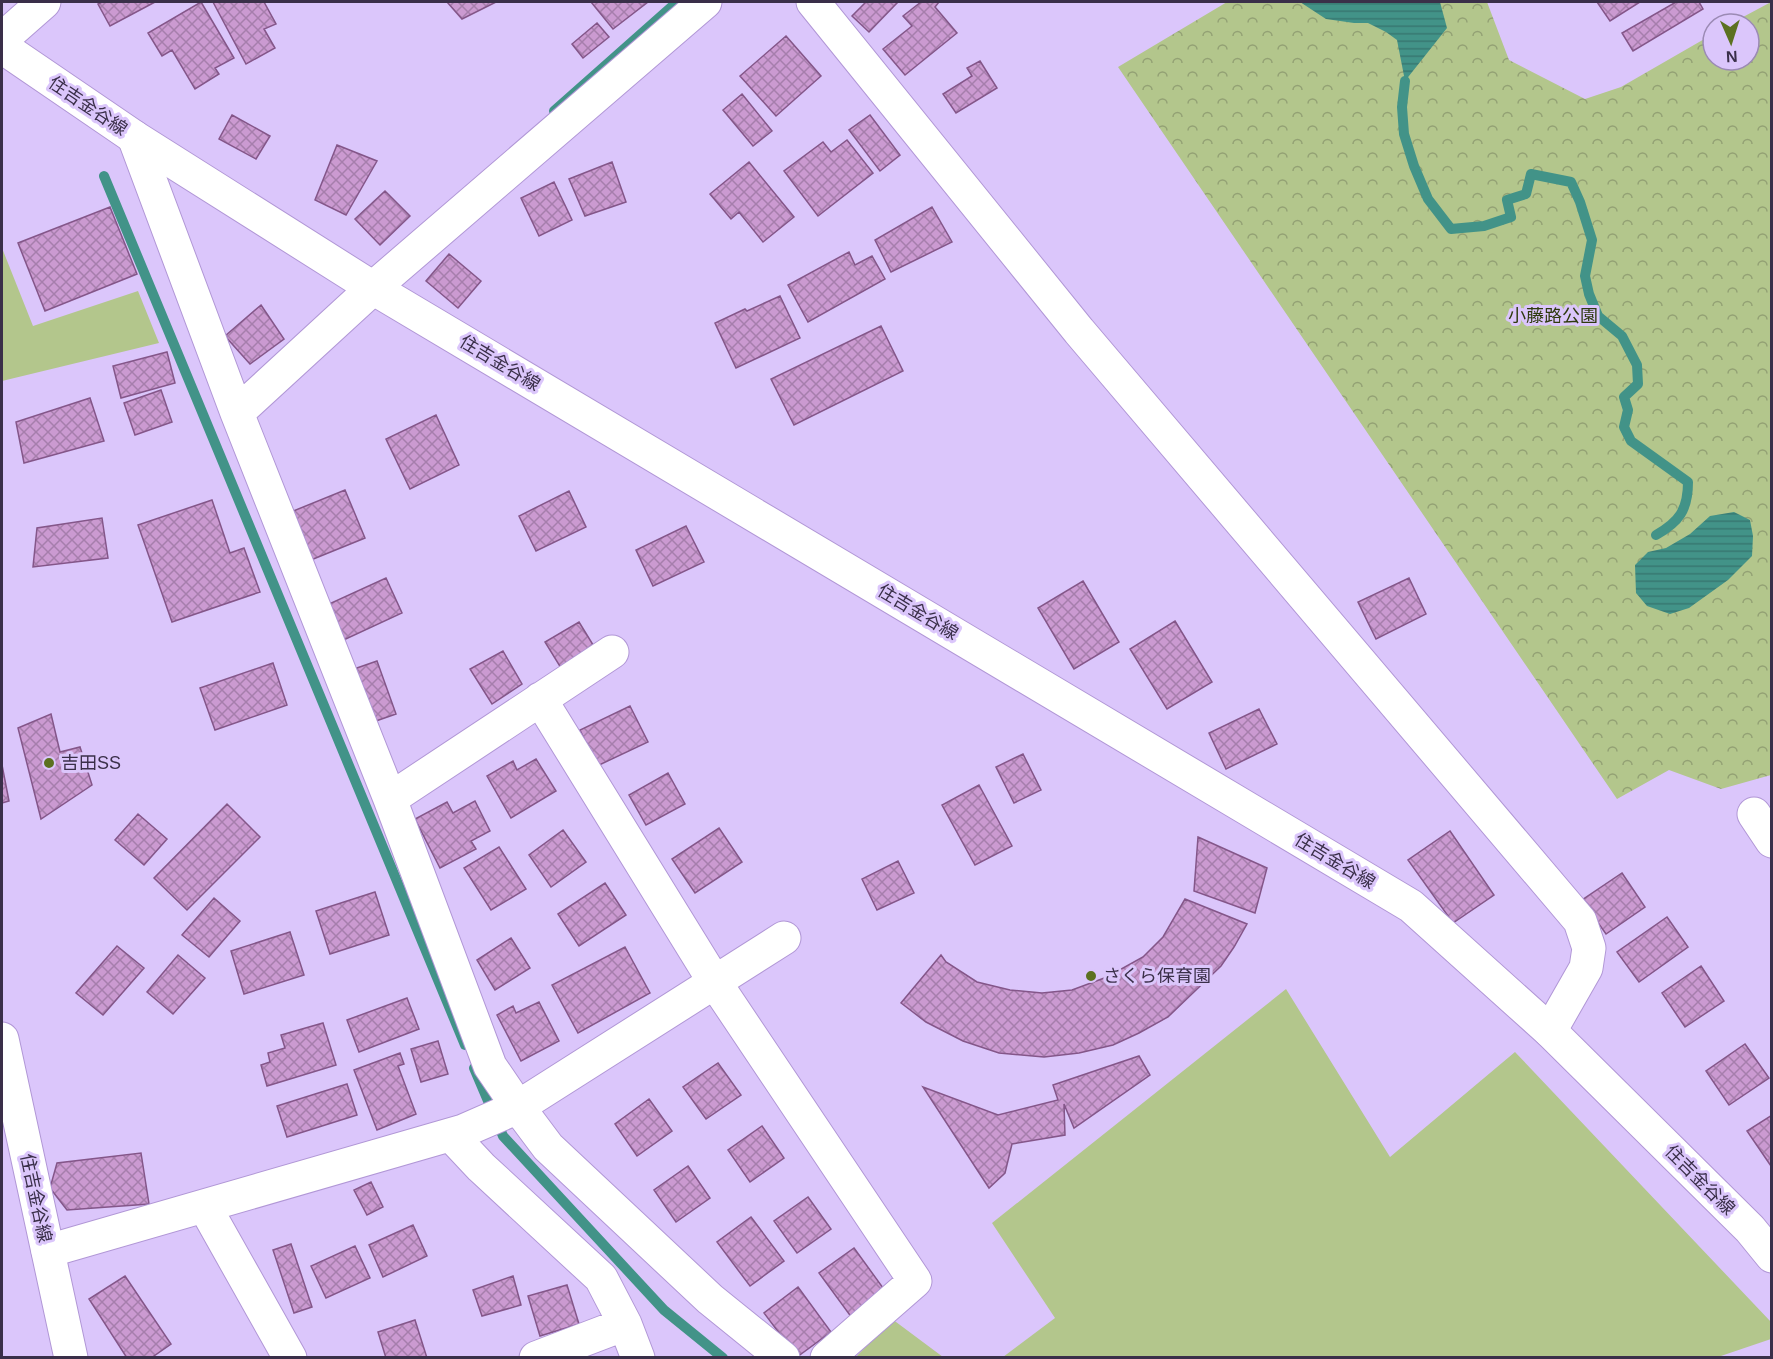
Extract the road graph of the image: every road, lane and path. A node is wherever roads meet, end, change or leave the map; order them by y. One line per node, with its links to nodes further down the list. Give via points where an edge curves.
1 (44, 2): 4 (street)
2 (705, 2): 7 (street)
3 (813, 2): 14 (street, via 1079,331 1580,921 1589,948 1587,968)
4 (2, 39)
5 (2, 47): 6 (street, 住吉金谷線)
6 (134, 137): 7 (street, 住吉金谷線); 8 (street)
7 (373, 288): 8 (street); 14 (street, 住吉金谷線, via 1411,906)
8 (237, 413): 11 (street)
9 (612, 651): 10 (street)
10 (540, 699): 11 (street); 13 (street)
11 (390, 799): 16 (street, via 490,1066)
12 (784, 938): 13 (street)
13 (714, 981): 16 (street); 27 (street, via 915,1281)
14 (1550, 1031): 20 (street, 住吉金谷線)
15 (2, 1039): 19 (street, 住吉金谷線)
16 (511, 1110): 17 (street); 26 (street, via 710,1299)
17 (457, 1133): 18 (street); 21 (street, via 481,1167 601,1278)
18 (205, 1207): 19 (street); 23 (street)
19 (48, 1251): 22 (street, 住吉金谷線)
20 (1772, 1256)
21 (625, 1324): 24 (street); 25 (street)
22 (71, 1358)
23 (290, 1358)
24 (536, 1358)
25 (638, 1358)
26 (783, 1358)
27 (827, 1358)

